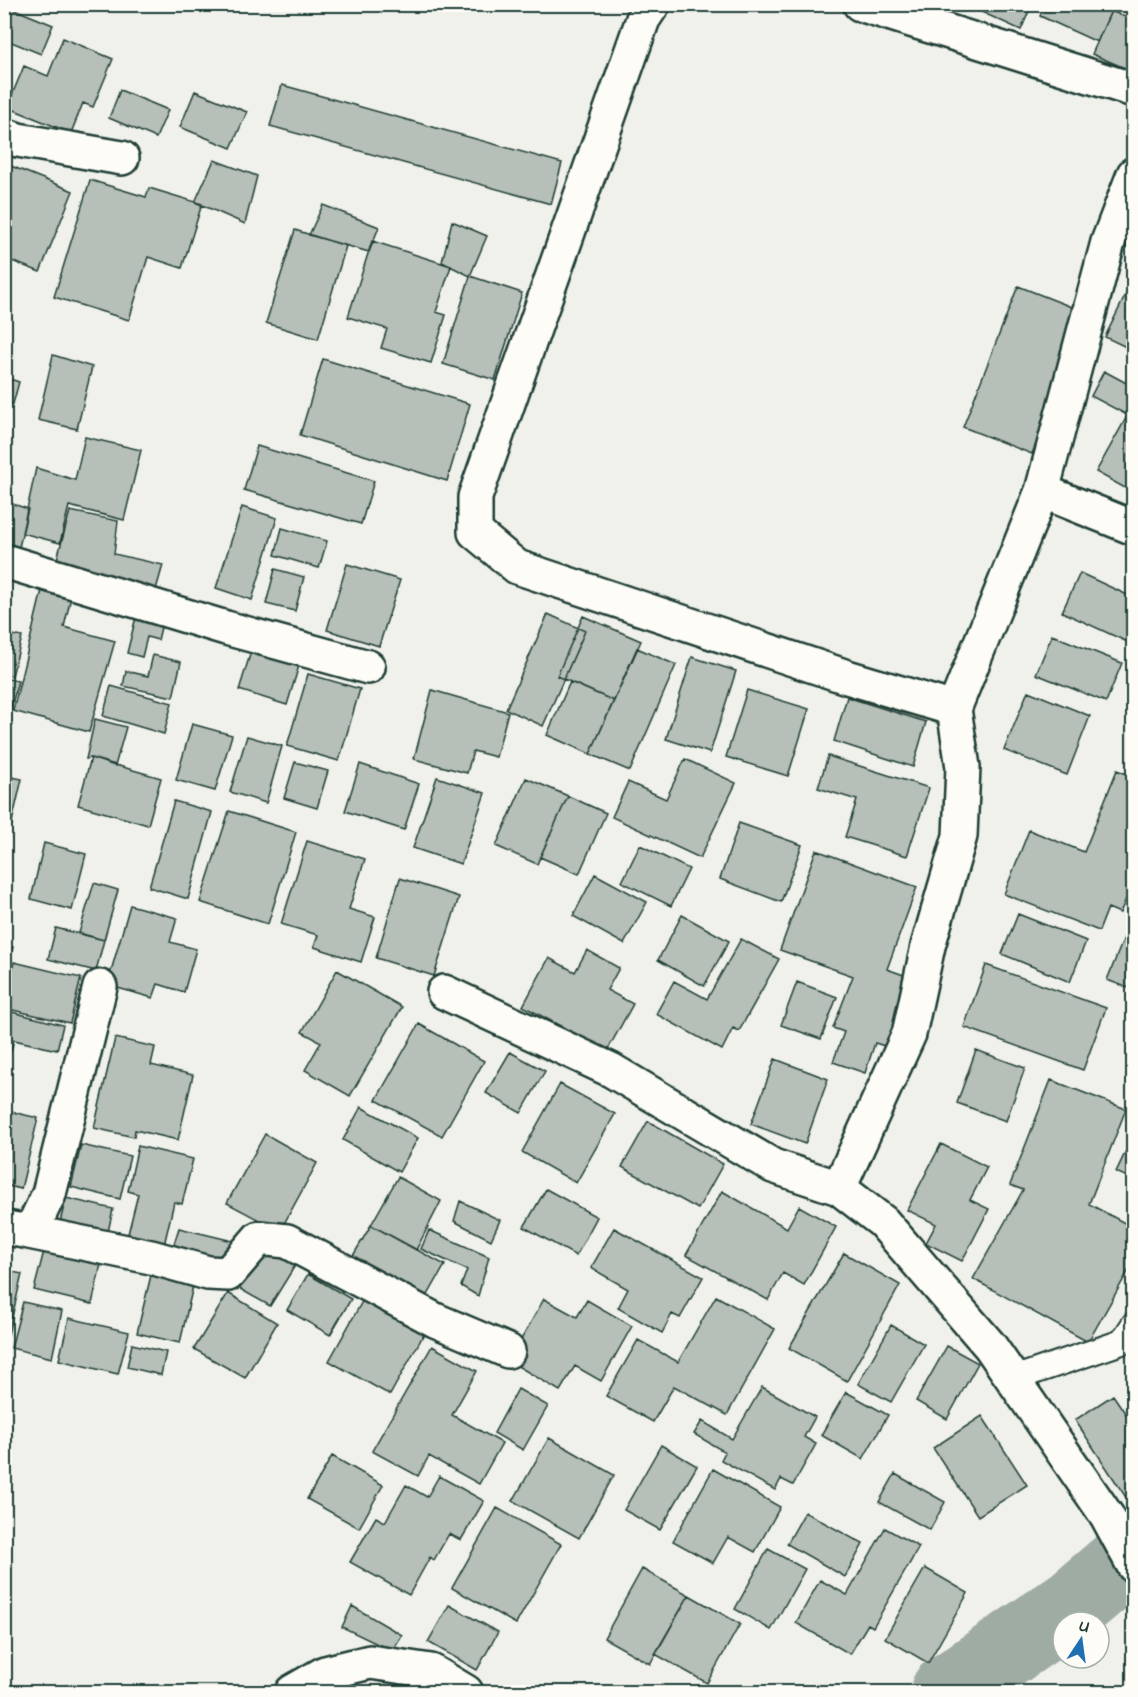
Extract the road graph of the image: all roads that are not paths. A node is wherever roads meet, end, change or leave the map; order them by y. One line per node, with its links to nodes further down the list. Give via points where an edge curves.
1 (653, 4): 12 (street, via 643,19 474,497 475,532 517,567)
2 (860, 4): 3 (street)
3 (936, 16): 4 (street)
4 (1134, 90)
5 (4, 135): 6 (street)
6 (122, 158)
7 (1134, 174): 8 (street, via 1108,242)
8 (1042, 491): 9 (street); 12 (street)
9 (1134, 528)
10 (4, 561): 11 (street)
11 (368, 667)
12 (954, 709): 15 (street, via 963,767 960,836 928,946 909,1035)
13 (100, 987): 16 (street, via 49,1194 35,1223)
14 (444, 992): 15 (street, via 611,1070 773,1166)
15 (839, 1188): 19 (street, via 883,1222 990,1346)
16 (14, 1229): 18 (street, via 208,1273 228,1274 260,1238 287,1241 435,1320)
17 (1134, 1324): 19 (lane, via 1122,1342)
18 (508, 1351)
19 (1013, 1379): 20 (street, via 1107,1516)
20 (1134, 1566)
21 (292, 1692): 22 (street, via 326,1673 370,1662 431,1671)
22 (466, 1692)

